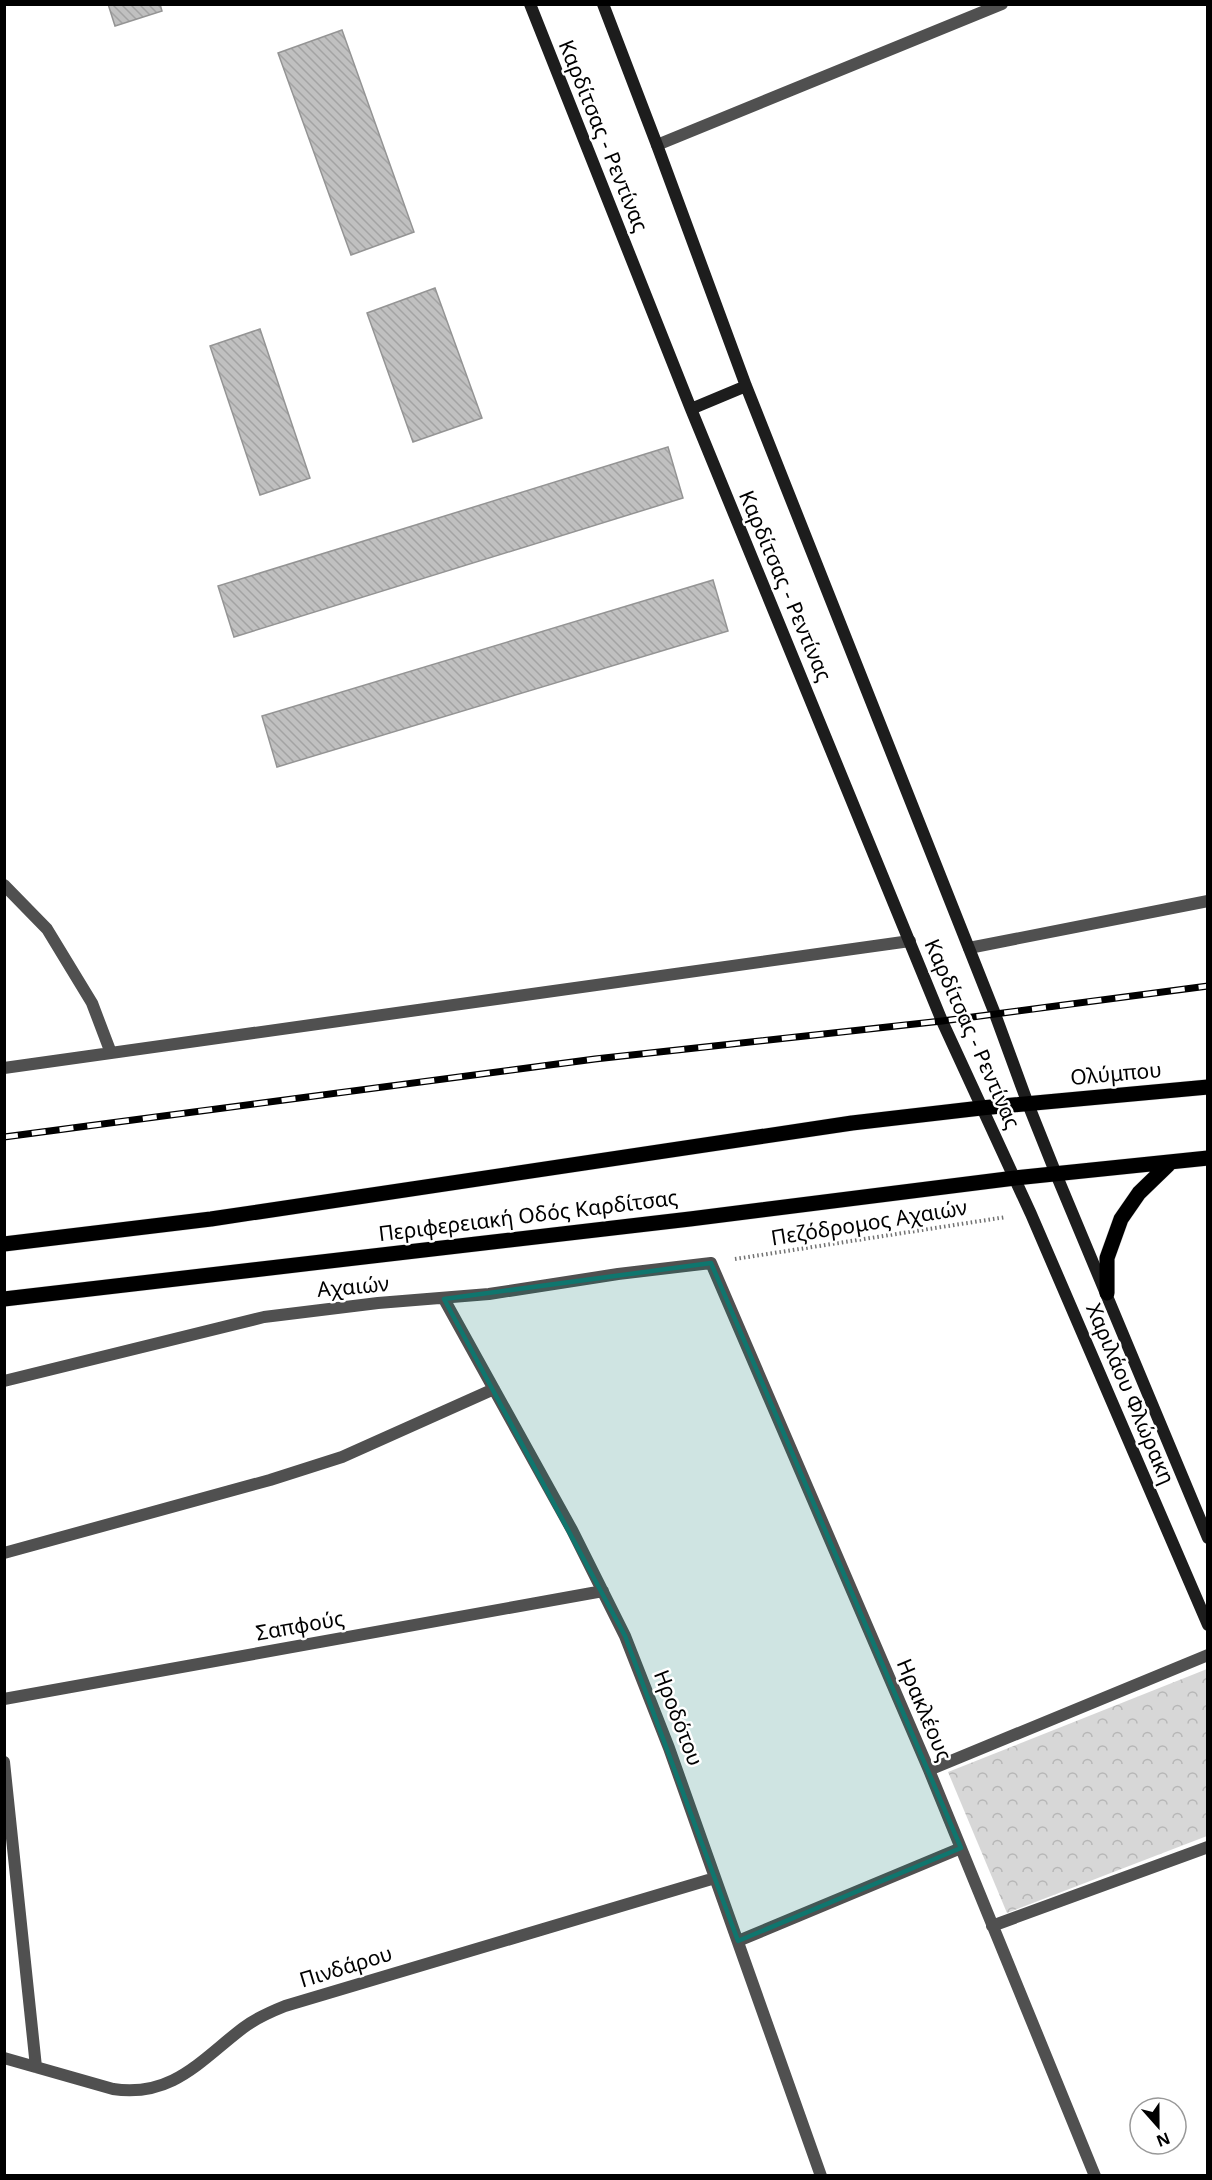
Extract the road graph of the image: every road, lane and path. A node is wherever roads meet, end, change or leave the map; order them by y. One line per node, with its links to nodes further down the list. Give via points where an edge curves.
1 (530, 4): 6 (main road, Καρδίτσας - Ρεντίνας)
2 (603, 4): 4 (main road, Καρδίτσας - Ρεντίνας)
3 (1002, 4): 4 (street)
4 (657, 144): 5 (main road, Καρδίτσας - Ρεντίνας)
5 (746, 386): 6 (main road); 10 (main road, Καρδίτσας - Ρεντίνας)
6 (691, 409): 9 (main road, Καρδίτσας - Ρεντίνας)
7 (4, 885): 11 (street, via 47,929 92,1003)
8 (1208, 901): 10 (street)
9 (909, 941): 11 (street); 15 (main road, Καρδίτσας - Ρεντίνας)
10 (969, 948): 14 (main road, Καρδίτσας - Ρεντίνας)
11 (111, 1053): 12 (street)
12 (4, 1068)
13 (1208, 1087): 14 (main road, Ολύμπου)
14 (1028, 1104): 15 (main road, Περιφερειακή Οδός Καρδίτσας); 18 (main road, Καρδίτσας - Ρεντίνας)
15 (981, 1108): 19 (main road, Καρδίτσας - Ρεντίνας); 21 (main road, Περιφερειακή Οδός Καρδίτσας, via 852,1123 212,1219)
16 (1208, 1158): 17 (main road)
17 (1171, 1162): 18 (main road); 23 (main road, via 1139,1193 1121,1219 1107,1258)
18 (1056, 1174): 19 (main road, Περιφερειακή Οδός Καρδίτσας); 23 (main road, Χαριλάου Φλώρακη)
19 (1015, 1178): 20 (main road, Χαριλάου Φλώρακη); 24 (main road, Περιφερειακή Οδός Καρδίτσας)
20 (1031, 1214): 22 (path, Πεζόδρομος Αχαιών); 31 (main road, Χαριλάου Φλώρακη)
21 (4, 1244)
22 (711, 1263): 25 (street, Αχαιών); 35 (street, Ηρακλέους)
23 (1107, 1293): 28 (main road, Χαριλάου Φλώρακη)
24 (4, 1299)
25 (444, 1299): 26 (street, Αχαιών, via 264,1317); 27 (street, Ηροδότου)
26 (4, 1381)
27 (494, 1389): 29 (street, via 342,1457); 30 (street, Ηροδότου)
28 (1208, 1538)
29 (4, 1553)
30 (603, 1591): 33 (street, Σαπφούς); 38 (street, Ηροδότου, via 648,1692)
31 (1208, 1625)
32 (1208, 1655): 35 (street)
33 (4, 1700)
34 (4, 1762): 42 (street)
35 (928, 1770): 37 (street, Ηρακλέους)
36 (1208, 1847): 39 (street)
37 (960, 1848): 39 (street, Ηρακλέους); 40 (street)
38 (716, 1878): 40 (street, Ηροδότου); 42 (street, Πινδάρου, via 285,2006 245,2026 191,2070 157,2088 130,2092)
39 (993, 1926): 44 (street, Ηρακλέους)
40 (738, 1941): 43 (street, Ηροδότου)
41 (4, 2058): 42 (street, Πινδάρου)
42 (36, 2067)
43 (821, 2175)
44 (1095, 2175)

